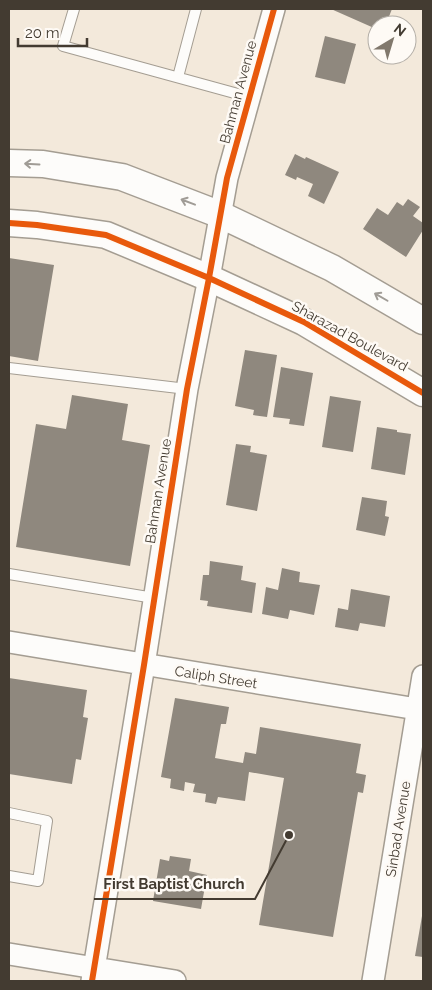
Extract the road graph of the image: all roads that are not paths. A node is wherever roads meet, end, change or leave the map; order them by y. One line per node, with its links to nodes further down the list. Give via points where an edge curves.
1 (74, 9): 4 (lane, via 63,46)
2 (196, 9): 4 (lane)
3 (274, 9): 5 (street, Bahman Avenue)
4 (178, 77): 5 (lane)
5 (250, 97): 7 (street, Bahman Avenue, via 227,178)
6 (9, 162): 7 (street, one-way to 6, via 122,177)
7 (221, 215): 9 (street, Bahman Avenue); 10 (street, one-way to 7, via 332,268)
8 (9, 223): 9 (street, Sharazad Boulevard, via 106,236)
9 (209, 278): 12 (street, Bahman Avenue); 13 (street, Sharazad Boulevard, via 304,322)
10 (423, 322)
11 (9, 368): 12 (lane)
12 (186, 389): 15 (street, Bahman Avenue)
13 (423, 392)
14 (9, 574): 15 (lane)
15 (154, 598): 17 (street, Bahman Avenue)
16 (9, 642): 17 (street, Caliph Street)
17 (144, 665): 19 (street, Caliph Street); 23 (street, Bahman Avenue)
18 (423, 676): 19 (street, Sinbad Avenue)
19 (421, 710): 25 (street, Sinbad Avenue)
20 (9, 813): 21 (lane, via 48,821 38,881)
21 (9, 876)
22 (9, 954): 23 (street)
23 (93, 975): 24 (street)
24 (175, 981)
25 (373, 981)

